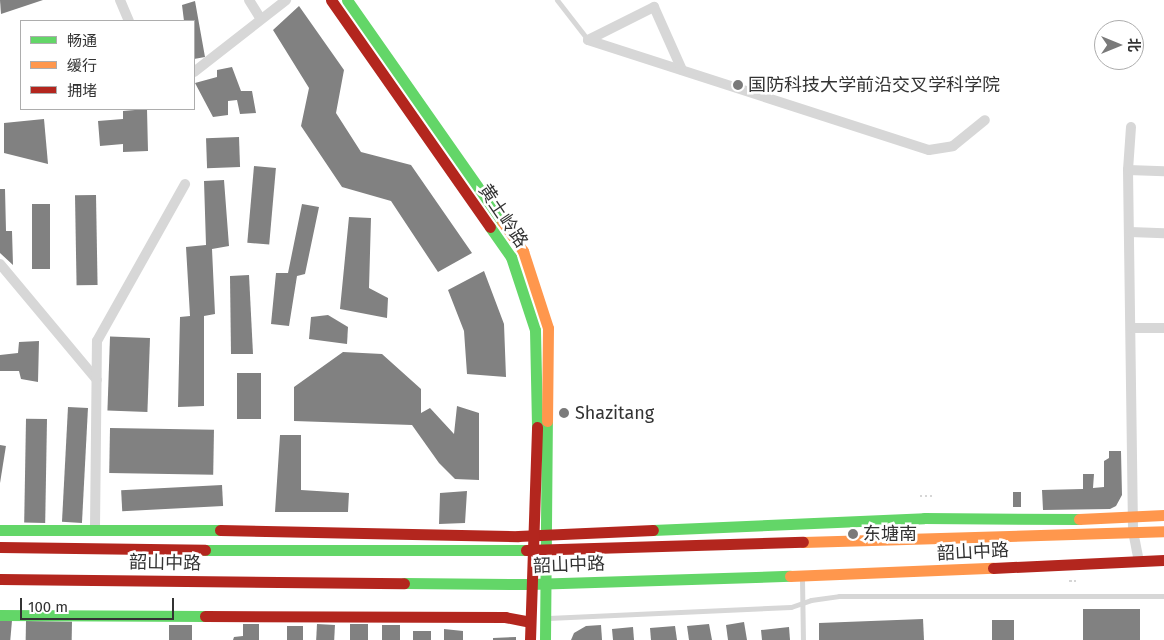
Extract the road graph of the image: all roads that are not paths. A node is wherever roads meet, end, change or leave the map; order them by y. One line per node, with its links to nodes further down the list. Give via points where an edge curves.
1 (120, 0): 8 (street)
2 (249, 0): 7 (street)
3 (286, 0): 7 (street)
4 (331, 0): 29 (street, 黄土岭路, via 511,257 535,330 538,405)
5 (346, 0): 30 (street, 黄土岭路, via 523,251 548,328)
6 (557, 0): 9 (lane)
7 (261, 19): 11 (street)
8 (130, 20)
9 (588, 40): 10 (street); 10 (street, via 654,7)
10 (682, 70): 12 (street, via 929,150 952,146)
11 (195, 71)
12 (985, 120)
13 (1131, 127): 14 (street)
14 (1128, 170): 15 (street); 17 (street)
15 (1164, 171)
16 (185, 184): 22 (street, via 97,340)
17 (1130, 232): 18 (street); 20 (street)
18 (1164, 233)
19 (0, 264): 22 (street)
20 (1132, 328): 21 (street); 23 (street)
21 (1164, 328)
22 (97, 380): 25 (street)
23 (1133, 515): 24 (street); 27 (street); 30 (street, via 1072,519 924,518)
24 (1164, 515)
25 (95, 528): 26 (street); 29 (street, via 518,536)
26 (0, 530)
27 (1133, 530): 28 (street, 韶山中路); 31 (street, 韶山中路); 33 (street, 韶山中路, via 870,542); 35 (street)
28 (1164, 531)
29 (534, 533): 30 (street); 34 (street, 黄土岭路)
30 (547, 533): 33 (street, 黄土岭路)
31 (1164, 536)
32 (0, 548): 34 (street, 韶山中路, via 331,552)
33 (546, 549): 34 (street, 韶山中路); 39 (street, 黄土岭路)
34 (534, 550): 40 (street, 黄土岭路)
35 (1138, 561): 36 (street, 韶山中路); 37 (street, 韶山中路)
36 (1164, 561)
37 (802, 576): 39 (street, 韶山中路); 42 (lane)
38 (0, 579): 40 (street, 韶山中路)
39 (546, 583): 40 (street, 韶山中路); 44 (street, 黄土岭路)
40 (530, 584): 45 (street, 黄土岭路)
41 (1164, 596): 42 (lane, via 840,596)
42 (802, 603): 44 (lane, via 791,607); 48 (lane)
43 (0, 615): 45 (street, via 505,617)
44 (545, 618): 47 (street, 黄土岭路)
45 (530, 622): 46 (street, 黄土岭路)
46 (530, 640)
47 (545, 640)
48 (803, 640)

